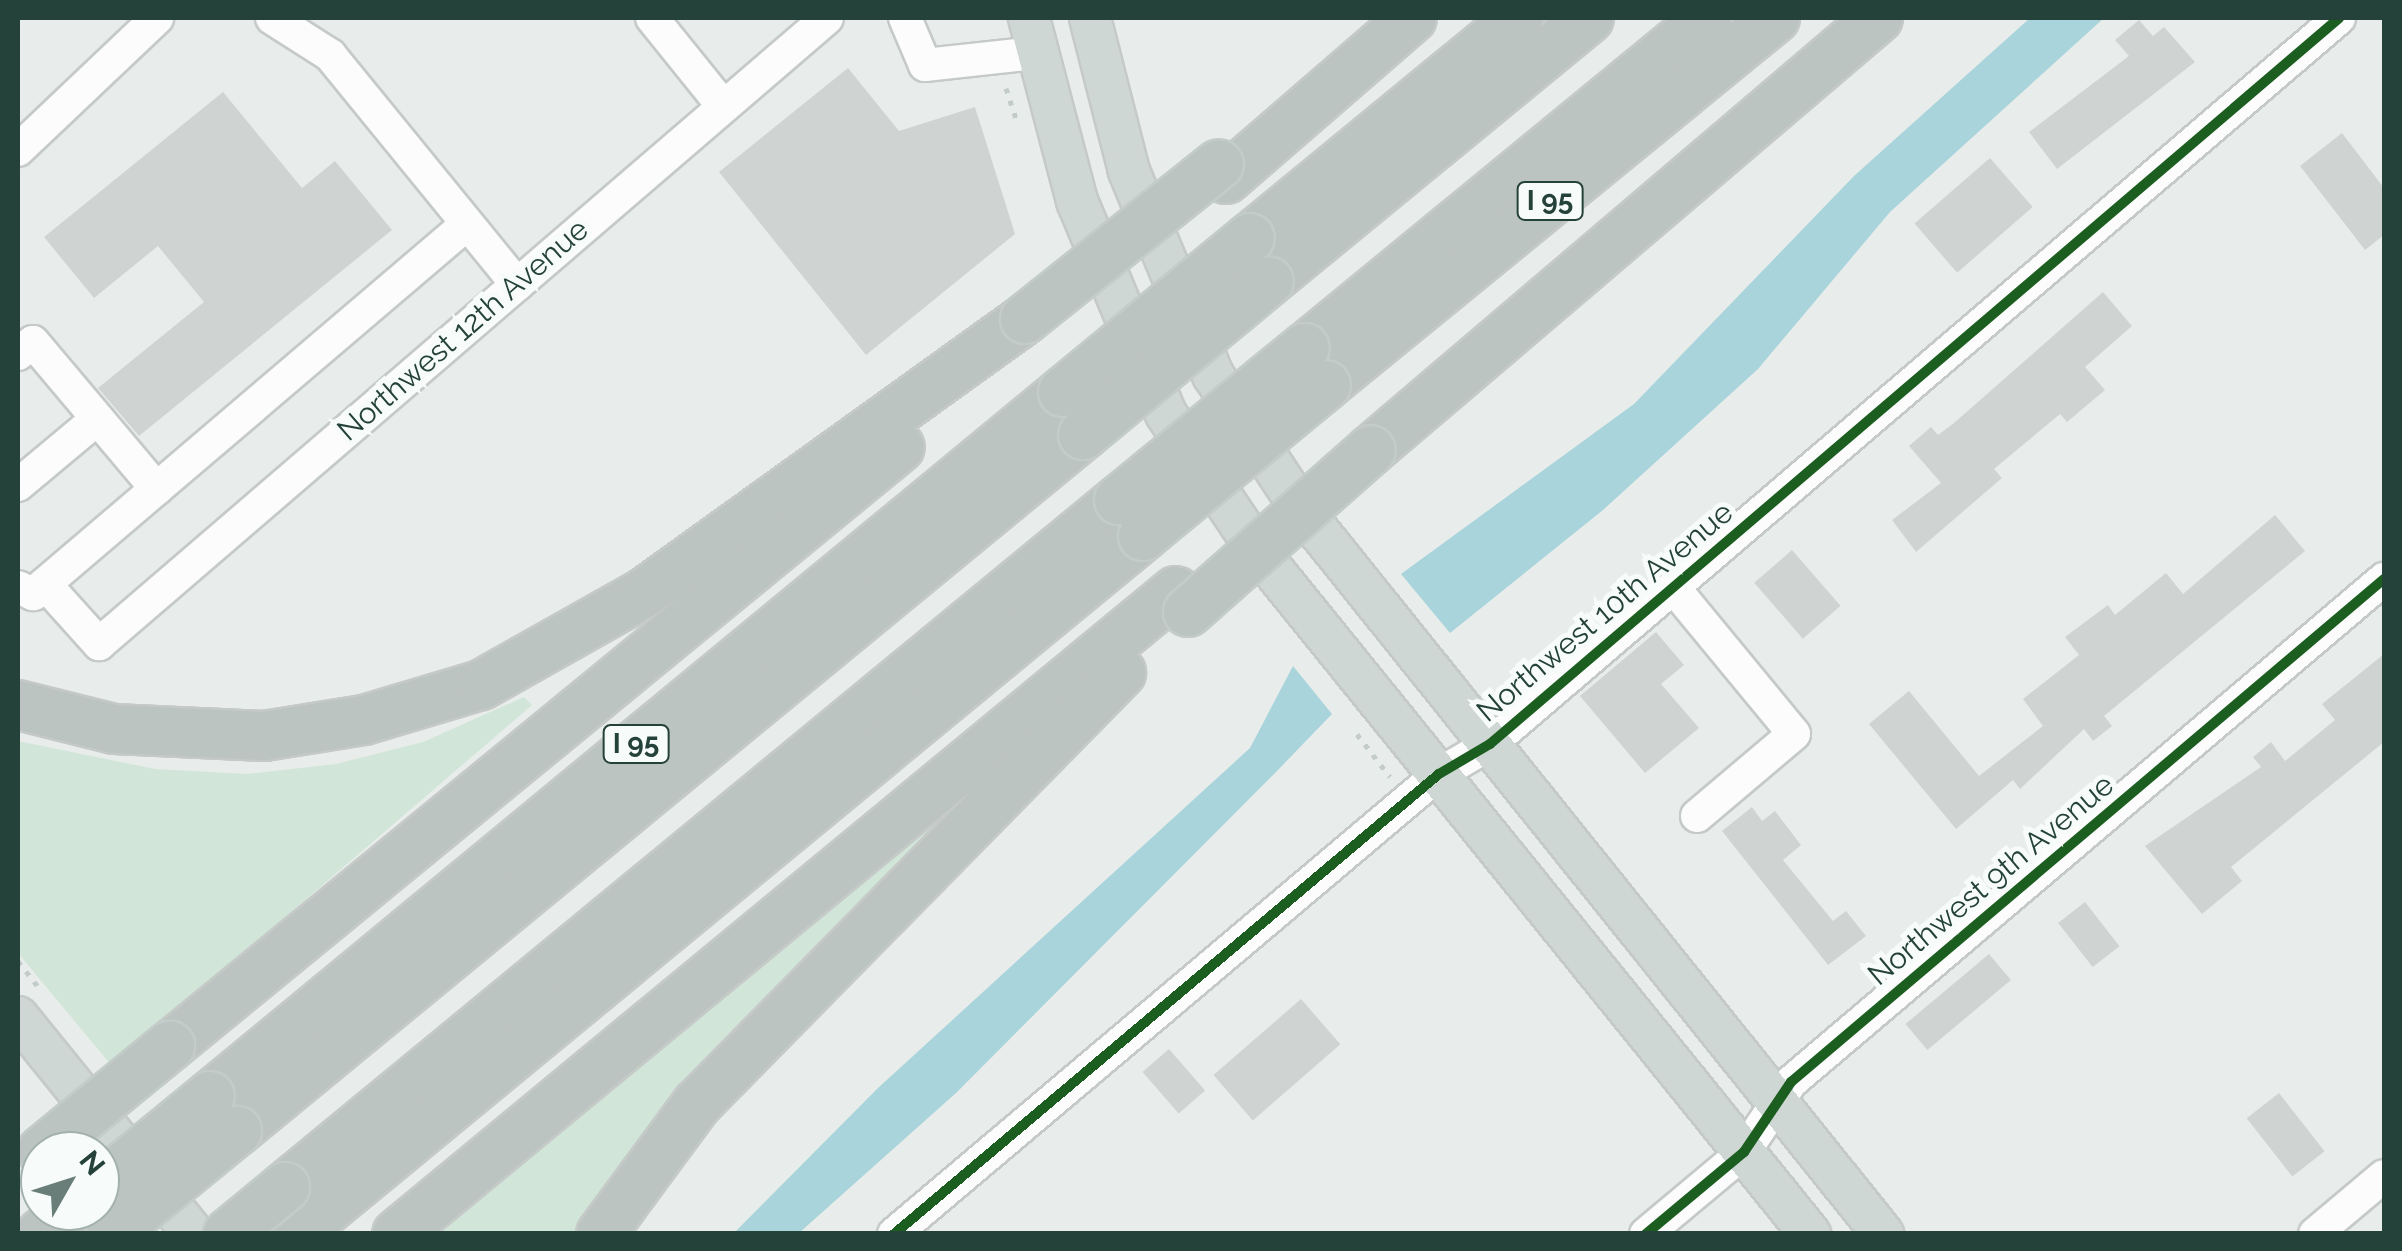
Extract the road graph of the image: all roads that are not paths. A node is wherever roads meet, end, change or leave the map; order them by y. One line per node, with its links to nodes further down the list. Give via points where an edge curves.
1 (157, 18): 16 (street)
2 (272, 18): 17 (street, via 330,55)
3 (828, 18): 15 (street, Northwest 12th Avenue)
4 (905, 18): 14 (street, via 925,65)
5 (1090, 18): 30 (main road, via 1129,172 1212,375 1304,513)
6 (1411, 18): 19 (highway, bridge)
7 (1518, 18): 35 (highway, I 95, bridge, via 1062,392)
8 (1589, 18): 35 (highway, bridge, via 1083,435)
9 (1707, 18): 21 (highway)
10 (1775, 18): 21 (highway, I 95)
11 (1878, 18): 28 (highway)
12 (2339, 18): 27 (street, Northwest 10th Avenue)
13 (666, 23): 15 (street)
14 (1032, 35): 31 (main road, via 1077,201 1166,414 1260,554)
15 (722, 106): 18 (street, Northwest 12th Avenue)
16 (18, 150)
17 (467, 224): 18 (street); 24 (street)
18 (516, 284): 26 (street, Northwest 12th Avenue, via 100,644)
19 (1029, 328): 29 (highway, via 644,593 481,685 364,720 264,736 114,729); 36 (highway, bridge)
20 (18, 354): 22 (street, via 32,342)
21 (1316, 366): 40 (highway, I 95, bridge)
22 (97, 418): 23 (street); 24 (street)
23 (18, 485)
24 (157, 489): 26 (street)
25 (2384, 579): 34 (street, Northwest 9th Avenue)
26 (31, 586)
27 (1673, 587): 30 (street, Northwest 10th Avenue); 32 (street, via 1794,734)
28 (1182, 601): 44 (highway); 45 (highway, via 727,1072 645,1166)
29 (18, 705)
30 (1490, 744): 31 (street, Northwest 10th Avenue); 34 (main road)
31 (1440, 774): 37 (main road); 46 (street, Northwest 10th Avenue)
32 (1697, 816)
33 (18, 1017): 42 (main road)
34 (1775, 1099): 37 (street, Northwest 9th Avenue); 49 (main road)
35 (223, 1114): 38 (highway, I 95, bridge); 41 (highway, bridge)
36 (67, 1131)
37 (1744, 1152): 47 (street, Northwest 9th Avenue); 48 (main road)
38 (120, 1174)
39 (2384, 1176): 50 (street)
40 (298, 1214): 43 (highway, bridge)
41 (111, 1234)
42 (194, 1234)
43 (228, 1234)
44 (397, 1234)
45 (601, 1234)
46 (894, 1234)
47 (1646, 1234)
48 (1810, 1234)
49 (1883, 1234)
50 (2315, 1234)

